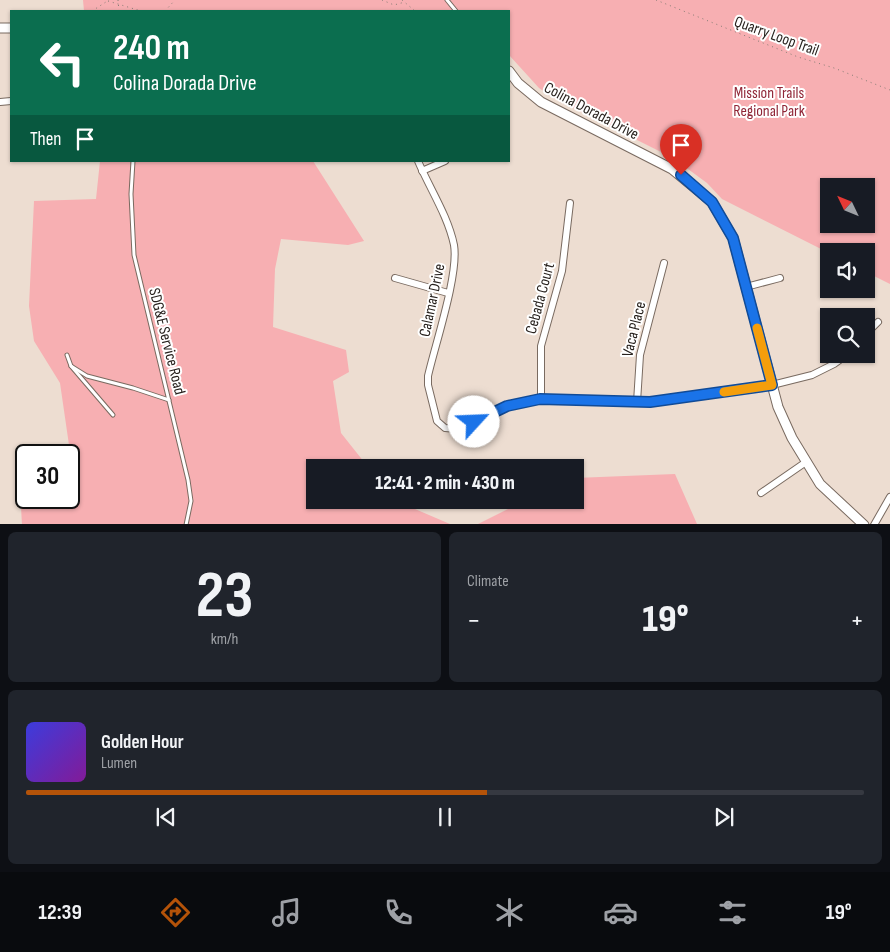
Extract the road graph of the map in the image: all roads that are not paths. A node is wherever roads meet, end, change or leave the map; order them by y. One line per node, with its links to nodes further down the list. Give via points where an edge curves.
1 (447, 0): 2 (lane)
2 (455, 10)
3 (510, 72): 12 (street, Colina Dorada Drive, via 541,102 672,169 689,181 712,202 725,222 733,238)
4 (134, 162): 21 (lane, SDG&E Service Road, via 131,194 134,255)
5 (418, 162): 7 (street, Calamar Drive)
6 (443, 162): 7 (street)
7 (422, 171): 13 (street, Calamar Drive, via 448,225 454,247 453,274)
8 (570, 203): 20 (street, Cebada Court, via 562,272 540,346)
9 (664, 263): 22 (street, Vaca Place, via 640,355)
10 (395, 278): 13 (street)
11 (780, 278): 12 (street)
12 (746, 287): 19 (street, Colina Dorada Drive)
13 (448, 293): 20 (street, Calamar Drive, via 428,376 437,421 445,428 456,429 507,406)
14 (878, 322): 15 (street)
15 (875, 325)
16 (67, 355): 18 (lane)
17 (835, 363): 19 (street, via 812,375)
18 (71, 366): 21 (lane, via 87,376); 23 (lane)
19 (772, 385): 22 (street); 24 (street, Colina Dorada Drive, via 778,407)
20 (540, 399): 22 (street)
21 (170, 400): 27 (lane, SDG&E Service Road, via 190,501)
22 (637, 402)
23 (113, 415)
24 (806, 462): 25 (street); 28 (street, Colina Dorada Drive, via 820,484)
25 (761, 493)
26 (890, 497): 29 (street)
27 (186, 524)
28 (864, 524)
29 (874, 524)

